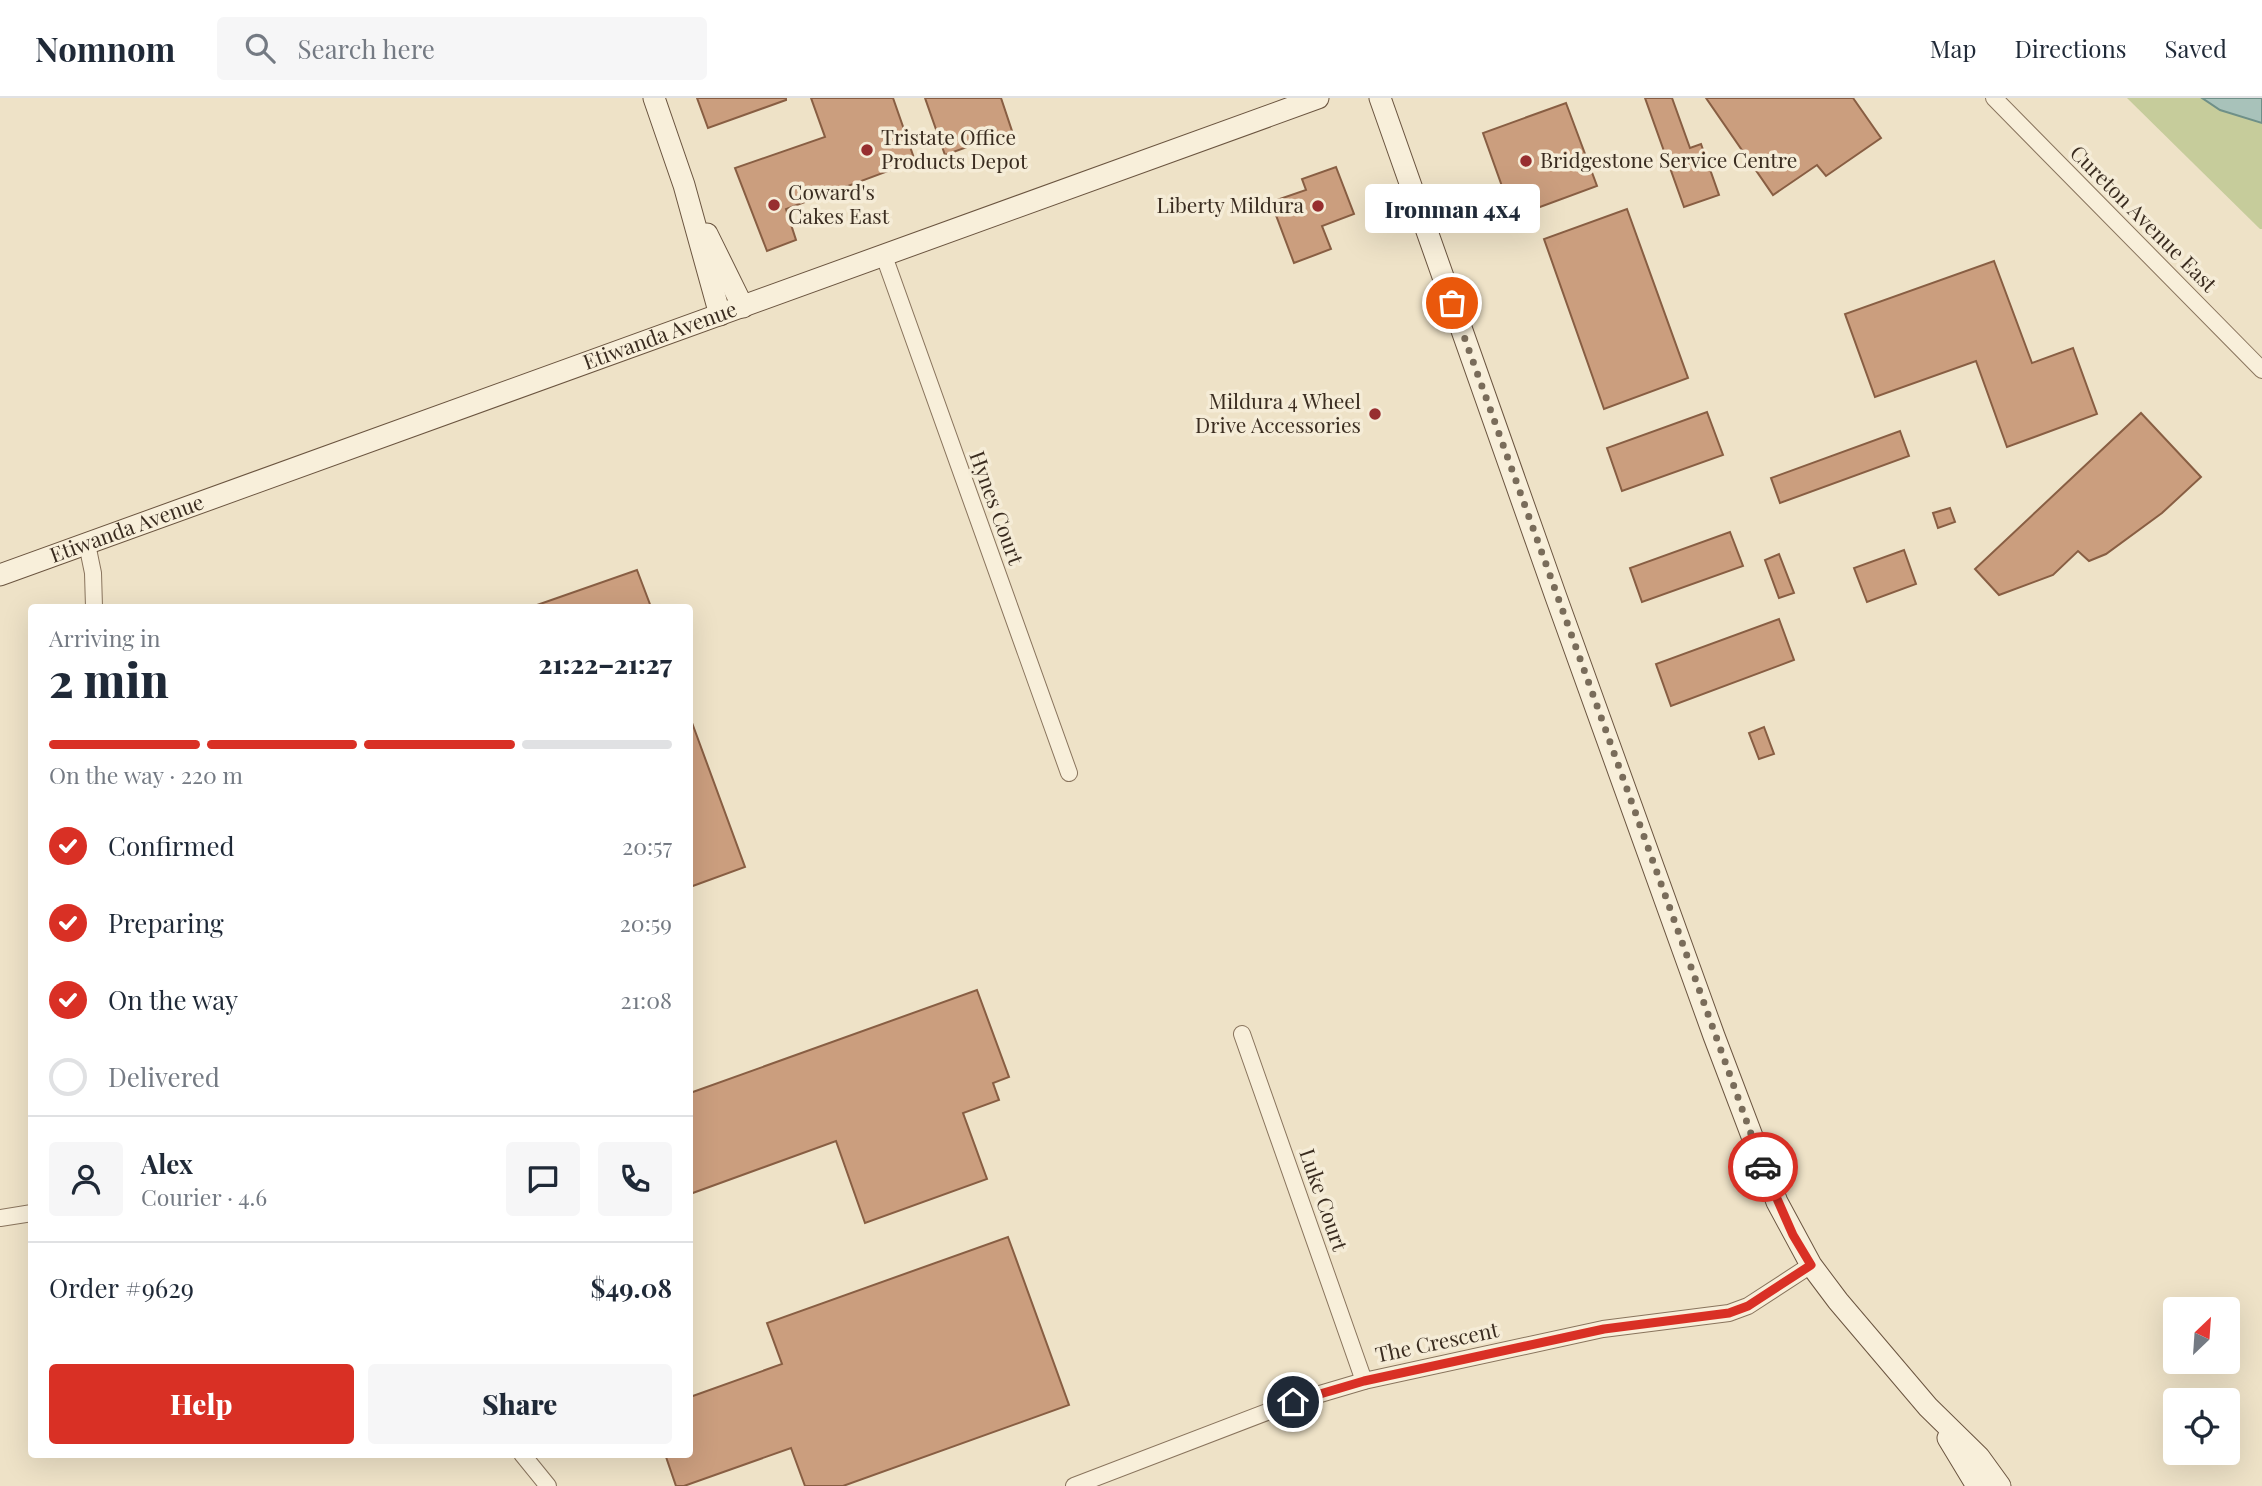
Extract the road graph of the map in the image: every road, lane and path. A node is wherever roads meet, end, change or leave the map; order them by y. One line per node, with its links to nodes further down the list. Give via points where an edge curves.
1 (652, 98): 5 (street)
2 (1318, 98): 6 (street, Etiwanda Avenue)
3 (1380, 98): 17 (street, via 1755,1147)
4 (1994, 98): 9 (street, Cureton Avenue East)
5 (684, 185): 7 (street); 8 (street)
6 (884, 256): 7 (street, Etiwanda Avenue); 13 (street, Hynes Court)
7 (743, 307): 8 (street, Etiwanda Avenue)
8 (720, 315): 10 (street, Etiwanda Avenue)
9 (2262, 370)
10 (88, 544): 11 (street, Etiwanda Avenue); 12 (street)
11 (0, 575)
12 (94, 604)
13 (1069, 773)
14 (1241, 1034): 18 (street, Luke Court)
15 (28, 1214): 16 (street)
16 (0, 1218)
17 (1811, 1265): 18 (street, The Crescent, via 1748,1306 1729,1313 1604,1329); 19 (street)
18 (1364, 1381): 22 (street, The Crescent, via 1293,1402)
19 (1928, 1407): 23 (street); 24 (street)
20 (525, 1458): 21 (street)
21 (548, 1486)
22 (1074, 1486)
23 (1977, 1486)
24 (2000, 1486)

